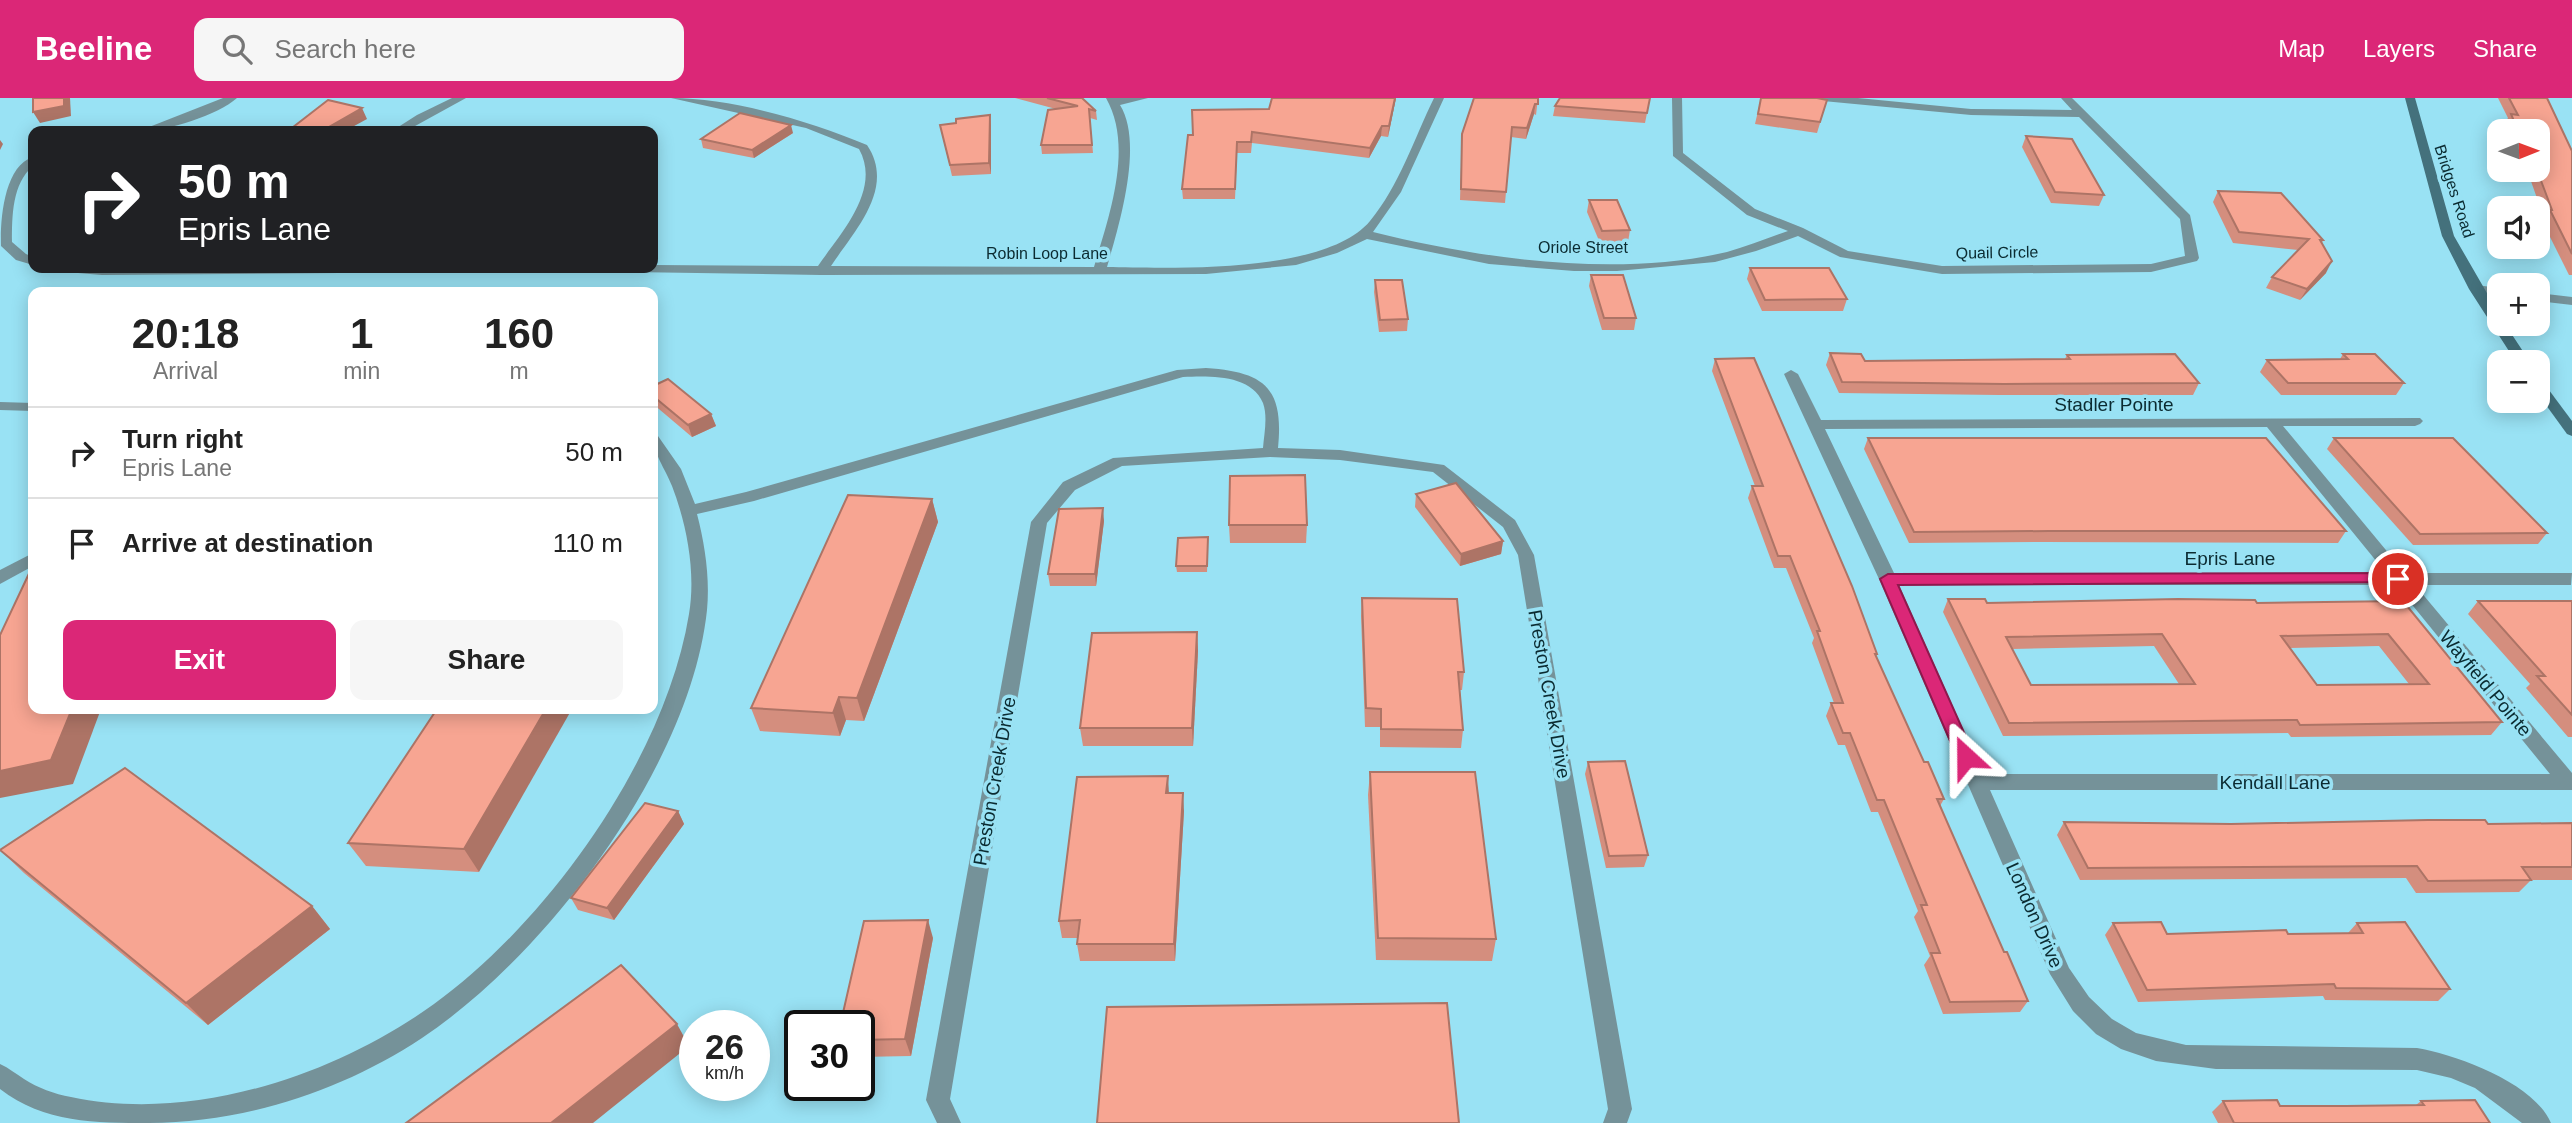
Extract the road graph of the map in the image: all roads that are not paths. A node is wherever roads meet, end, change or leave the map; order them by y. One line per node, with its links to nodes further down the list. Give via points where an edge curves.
1 (232, 98): 12 (street)
2 (461, 98): 13 (street)
3 (676, 98): 21 (street, via 810,125 863,147 872,163 868,194)
4 (1143, 98): 10 (street)
5 (1439, 98): 16 (street, Robin Loop Lane, via 1388,203)
6 (1677, 98): 15 (street, Quail Circle, via 1677,154 1751,212)
7 (1823, 98): 11 (street, via 1971,112)
8 (2066, 98): 11 (street, Quail Circle)
9 (2410, 98): 22 (street, Bridges Road, via 2448,236)
10 (1113, 100): 20 (street, via 1121,114 1124,139)
11 (2083, 114): 15 (street, Quail Circle, via 2186,218 2192,258 2151,268 1942,270 1845,254)
12 (160, 126)
13 (406, 126)
14 (28, 164): 17 (street, via 12,192)
15 (1799, 231): 16 (street, Oriole Street, via 1749,250 1704,260 1644,265 1509,264)
16 (1364, 234): 20 (street, Robin Loop Lane, via 1340,249 1276,265)
17 (3, 244): 18 (street)
18 (28, 259)
19 (658, 269): 21 (street, Robin Loop Lane)
20 (1100, 270): 21 (street, Robin Loop Lane)
21 (821, 271)
22 (2476, 289): 23 (street); 26 (street, Bridges Road)
23 (2487, 290)
24 (2550, 298): 25 (street)
25 (2572, 301)
26 (2515, 350)
27 (1791, 374): 33 (street, London Drive)
28 (2550, 401): 34 (street)
29 (0, 406): 30 (street)
30 (28, 407)
31 (2415, 421): 32 (street, Stadler Pointe)
32 (2271, 422): 33 (street, Stadler Pointe); 41 (street, Wayfield Pointe)
33 (1814, 425): 40 (street, London Drive)
34 (2572, 431)
35 (658, 447): 37 (street)
36 (1270, 452): 37 (street, via 1272,411 1260,390 1223,373 1182,373); 46 (street, Preston Creek Drive, via 1119,461 1069,486 1038,522 939,1100); 47 (street, Preston Creek Drive, via 1340,455 1438,468 1509,524 1526,555 1620,1108)
37 (689, 511): 45 (street, via 700,584 698,612 685,667 640,778 578,871 514,948 478,982 442,1011 349,1065 299,1086 220,1109 155,1114 88,1112 29,1095)
38 (28, 562): 39 (street)
39 (0, 578)
40 (1888, 579): 41 (street, Epris Lane); 43 (street, London Drive)
41 (2398, 579): 42 (street, Epris Lane); 44 (street, Wayfield Pointe)
42 (2571, 579)
43 (1978, 782): 44 (street, Kendall Lane); 48 (street, London Drive, via 2065,981 2083,1006 2123,1037 2185,1058 2431,1061 2489,1083)
44 (2570, 782)
45 (0, 1075)
46 (949, 1123)
47 (1615, 1123)
48 (2539, 1123)

